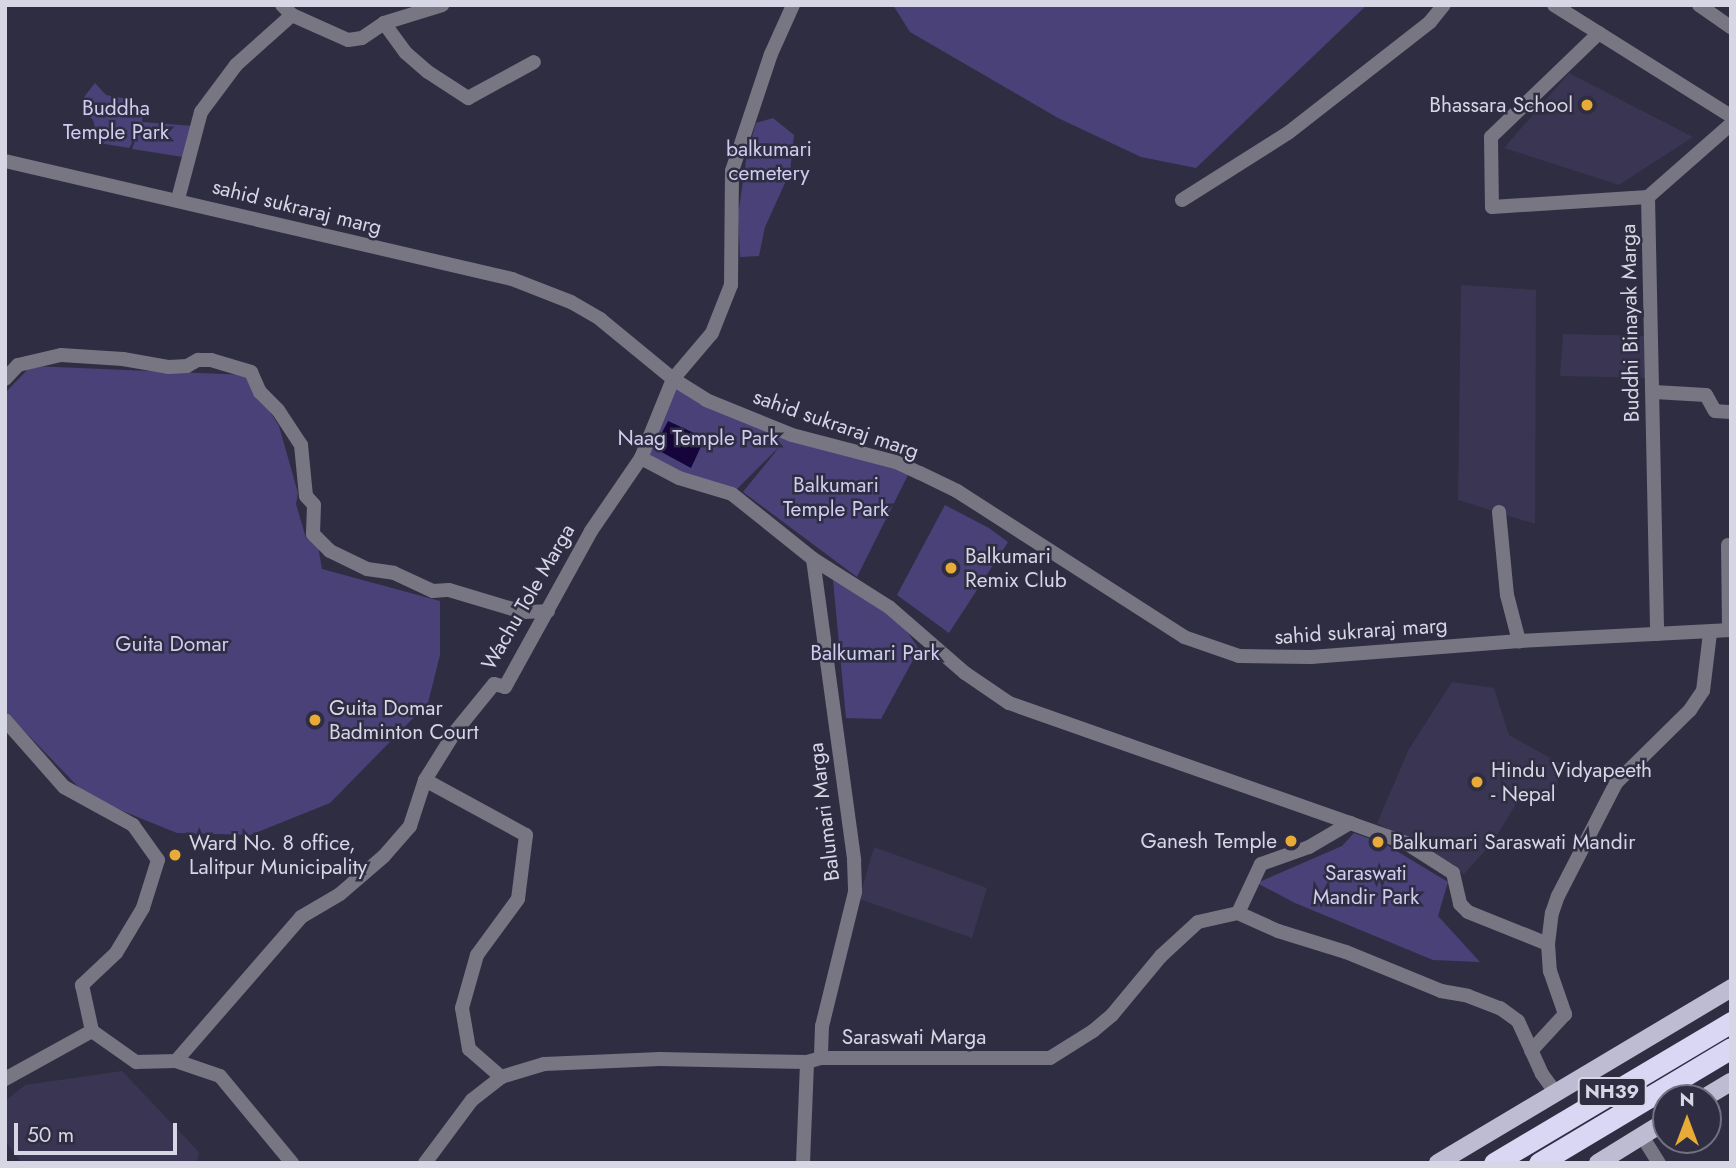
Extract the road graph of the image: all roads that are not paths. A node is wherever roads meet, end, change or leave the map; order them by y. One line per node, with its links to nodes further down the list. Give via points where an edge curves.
1 (442, 5): 7 (street)
2 (793, 5): 18 (street, Wachu Tole Marga, via 771,54 732,171 731,285 712,334)
3 (1444, 5): 16 (street, via 1430,22 1288,133)
4 (1554, 5): 9 (street)
5 (1699, 5): 8 (street)
6 (287, 10): 7 (street, via 348,40 362,38); 15 (street, via 236,65 201,112)
7 (384, 23): 10 (street, via 406,53 466,104)
8 (1731, 27)
9 (1599, 33): 11 (street); 14 (street, Buddhi Binayak Marga, via 1491,137 1492,206)
10 (534, 62)
11 (1731, 116)
12 (1731, 124): 14 (street)
13 (5, 161): 15 (street, sahid sukraraj marg)
14 (1648, 197): 19 (street, Buddhi Binayak Marga)
15 (178, 199): 18 (street, sahid sukraraj marg, via 512,279 571,302 600,320)
16 (1182, 200)
17 (5, 379): 25 (street, via 27,362 61,355 169,367 211,360 251,372 260,392 301,445 306,496 314,505 313,534 330,551 433,591 449,590 523,612)
18 (673, 379): 21 (street, Wachu Tole Marga); 29 (street, sahid sukraraj marg, via 706,400 792,435 896,462 957,491 1173,631 1207,647 1273,659)
19 (1654, 393): 20 (street, via 1706,395 1715,411); 28 (street, Buddhi Binayak Marga)
20 (1731, 412)
21 (641, 458): 24 (street, via 680,478 732,494); 25 (street, Wachu Tole Marga, via 591,531)
22 (1499, 512): 29 (street, via 1507,595)
23 (1728, 545): 26 (street)
24 (813, 559): 32 (street, via 889,607 965,673 1009,703); 40 (street, Balumari Marga, via 854,881)
25 (548, 611): 31 (street, Wachu Tole Marga, via 505,687 494,684 455,732)
26 (1730, 630): 27 (street, sahid sukraraj marg)
27 (1710, 633): 28 (street, sahid sukraraj marg); 34 (street, via 1703,691 1690,710 1616,783 1558,896)
28 (1657, 634): 29 (street, sahid sukraraj marg)
29 (1518, 640)
30 (5, 720): 37 (street, via 64,787 133,825 158,860 143,908 116,953 82,985)
31 (425, 780): 41 (street, Wachu Tole Marga, via 410,826 384,856 340,894 301,918); 42 (street, via 526,835 518,899 477,955 462,1008 469,1049)
32 (1349, 823): 33 (street, via 1309,847 1261,863); 34 (street, via 1406,843 1453,873 1460,904 1468,912)
33 (1238, 913): 39 (street, via 1278,932 1500,1008 1518,1021); 40 (street, Saraswati Marga, via 1198,922 1161,956 1112,1014 1051,1058)
34 (1548, 944): 39 (street, via 1550,971 1565,1014)
35 (1731, 988): 44 (main road)
36 (1731, 1022): 51 (highway, NH39)
37 (92, 1031): 41 (street, via 136,1062); 43 (street)
38 (1731, 1048): 52 (highway, NH39)
39 (1531, 1051): 44 (street)
40 (814, 1060): 42 (street, Saraswati Marga, via 544,1064); 49 (street, Balumari Marga)
41 (176, 1061): 47 (street, via 220,1076)
42 (501, 1077): 48 (street, Saraswati Marga, via 472,1100)
43 (5, 1079)
44 (1556, 1093): 50 (main road)
45 (1652, 1130): 46 (main road)
46 (1642, 1136): 53 (main road); 54 (street)
47 (292, 1163)
48 (425, 1163)
49 (803, 1163)
50 (1438, 1163)
51 (1494, 1163)
52 (1539, 1163)
53 (1598, 1163)
54 (1659, 1163)

